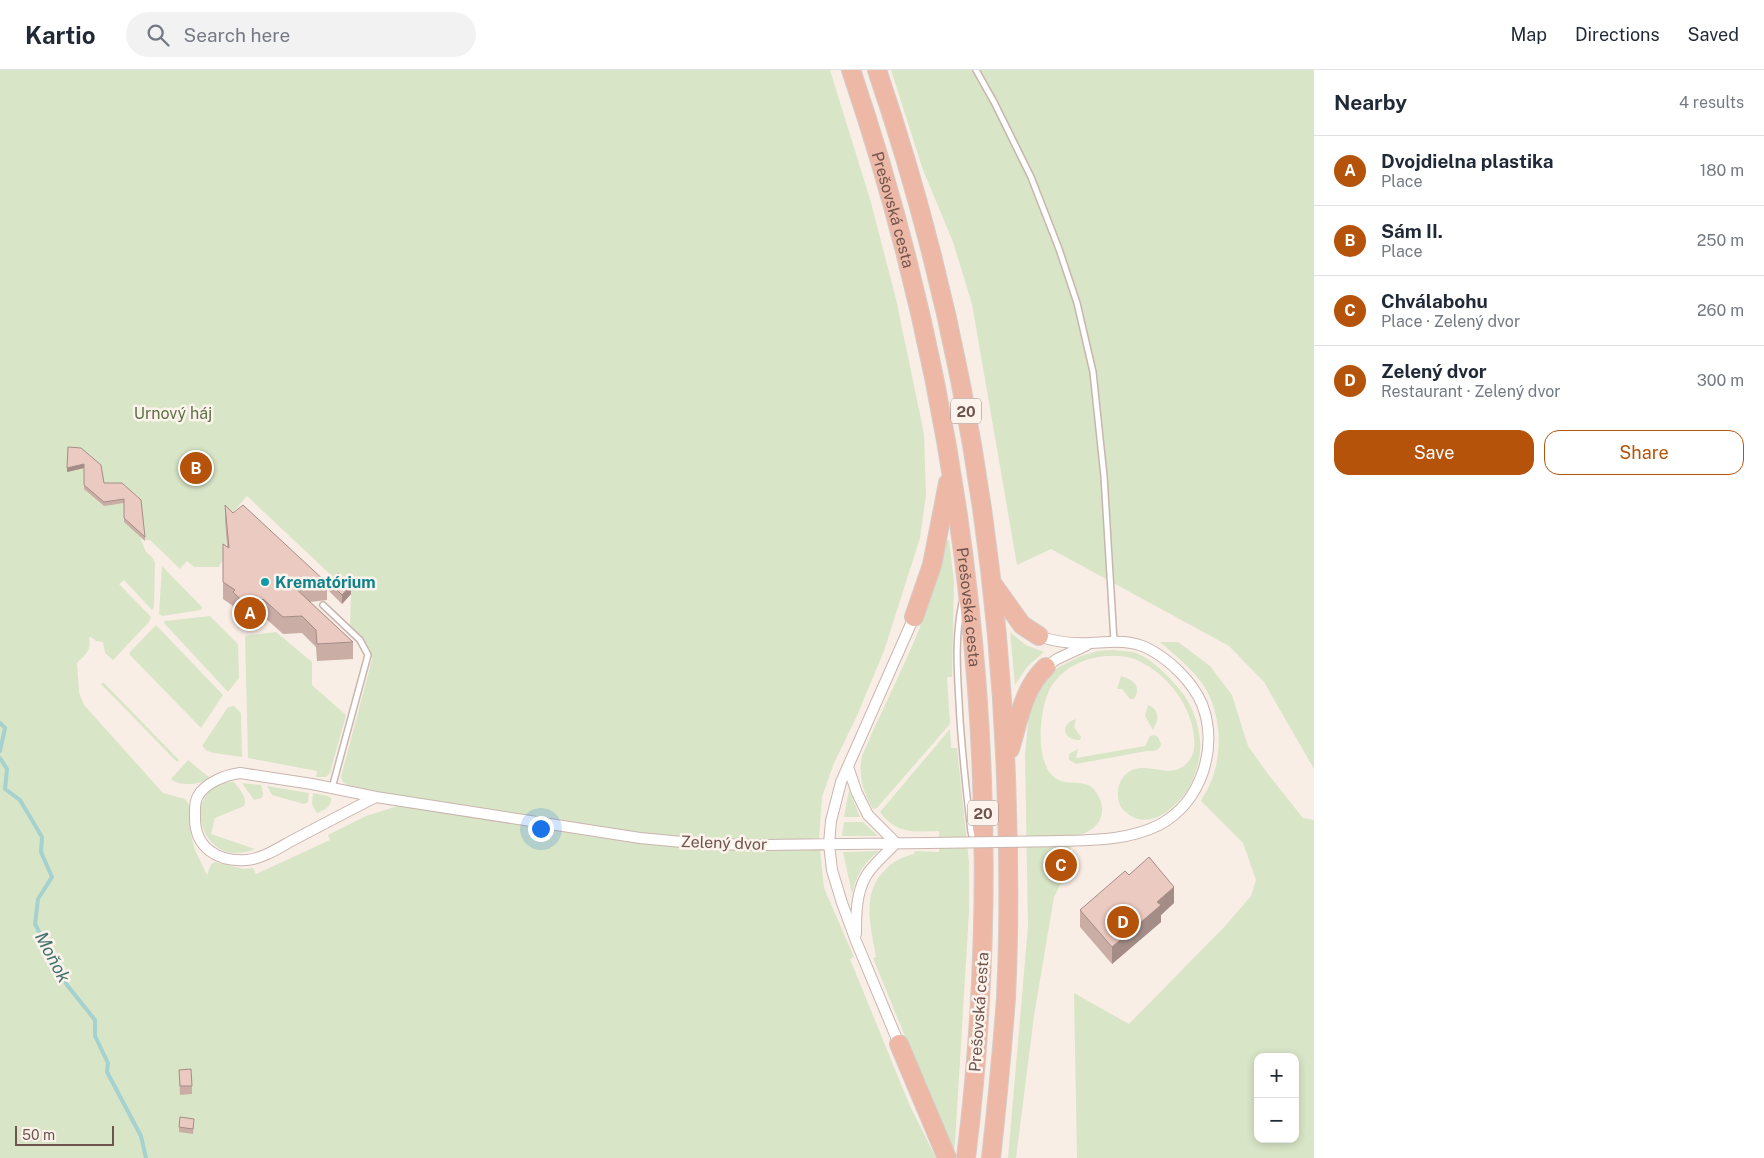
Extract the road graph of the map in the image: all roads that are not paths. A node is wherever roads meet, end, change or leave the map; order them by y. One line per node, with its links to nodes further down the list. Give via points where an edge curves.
1 (851, 70): 4 (highway, Prešovská cesta / 20, via 886,180 913,282)
2 (877, 70): 5 (highway, Prešovská cesta / 20, via 911,177 947,317 974,456)
3 (976, 70): 9 (lane, via 1031,177 1079,312 1093,372 1104,476)
4 (951, 468): 7 (highway, via 932,565); 22 (highway, Prešovská cesta / 20, via 967,583 980,740 984,878 980,1010)
5 (991, 582): 8 (highway, via 1022,625); 12 (highway, Prešovská cesta / 20)
6 (323, 605): 14 (lane, via 360,640 368,655)
7 (914, 617): 13 (street)
8 (1039, 636): 10 (street, via 1060,642)
9 (1114, 641): 10 (street, Zelený dvor); 16 (street, Zelený dvor, bridge, via 1136,644 1158,654 1179,672 1201,703 1207,722 1206,763 1195,791 1174,815 1147,831 1090,840)
10 (1090, 644): 11 (street)
11 (1046, 667): 12 (highway, via 1027,692)
12 (1006, 762): 20 (highway, Prešovská cesta / 20, via 1008,938)
13 (848, 767): 16 (street, via 868,816); 17 (street, via 841,782)
14 (332, 788): 15 (street, Zelený dvor); 15 (street, Zelený dvor, via 262,775 229,774 198,794 196,832 210,852 246,860 284,845)
15 (376, 797): 17 (street, Zelený dvor, via 640,838 703,844)
16 (896, 843): 17 (street, Zelený dvor); 18 (street, via 874,865 861,886)
17 (829, 844): 18 (street, via 832,870)
18 (856, 941): 19 (street)
19 (899, 1044): 21 (highway)
20 (994, 1152)
21 (947, 1158)
22 (966, 1158)

